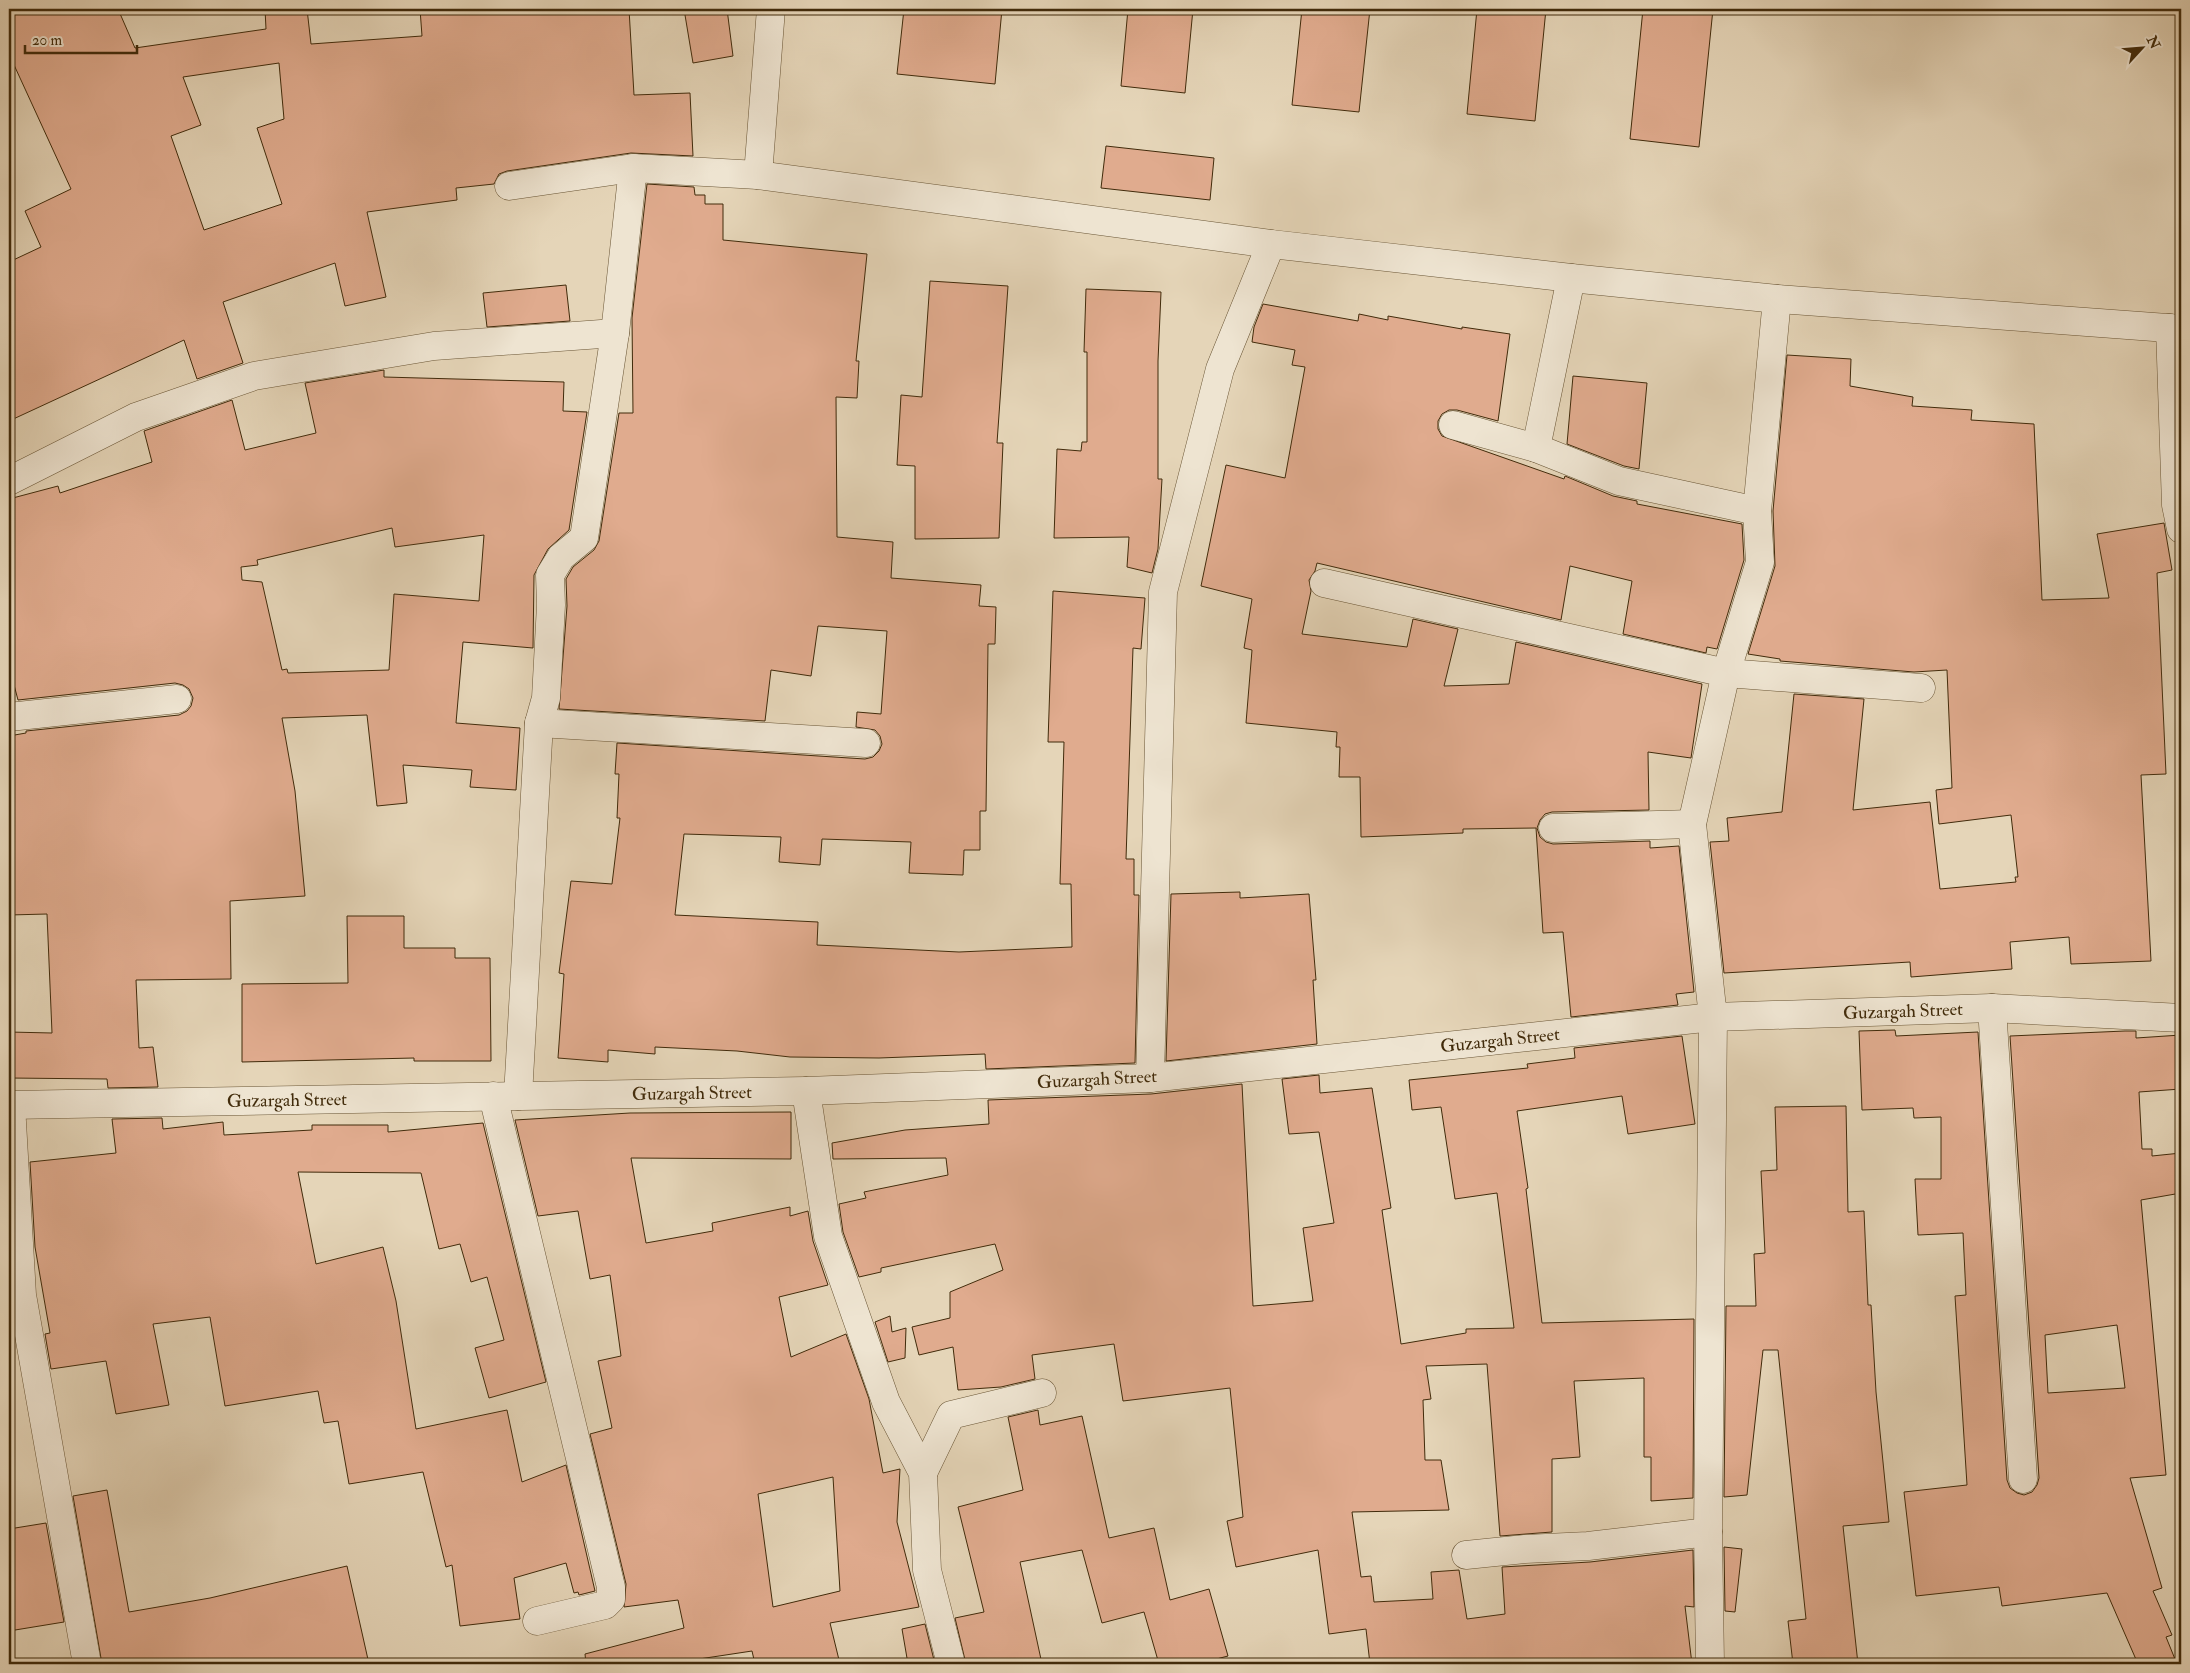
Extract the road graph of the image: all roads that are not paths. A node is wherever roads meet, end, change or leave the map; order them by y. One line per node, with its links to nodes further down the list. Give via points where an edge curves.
1 (772, 9): 3 (street)
2 (633, 168): 3 (street); 4 (street); 9 (street)
3 (758, 175): 5 (street)
4 (510, 186)
5 (1271, 244): 6 (street); 27 (street, via 1220,369 1163,592)
6 (1571, 278): 7 (street); 11 (street)
7 (1777, 299): 8 (street); 13 (street)
8 (2176, 328): 14 (street, via 2176,505)
9 (615, 333): 12 (street, via 434,346 254,376 136,417); 20 (street, via 584,538 561,558 550,575 546,698)
10 (1453, 425): 11 (street)
11 (1536, 448): 13 (street, via 1619,481)
12 (9, 482)
13 (1757, 511): 16 (street, via 1760,562)
14 (2181, 528)
15 (1324, 583): 16 (street)
16 (1726, 673): 17 (street); 22 (street)
17 (1921, 688)
18 (177, 699): 19 (street)
19 (9, 717)
20 (538, 723): 21 (street); 29 (street)
21 (866, 743)
22 (1692, 824): 23 (street); 25 (street)
23 (1552, 828)
24 (1992, 1008): 25 (street, Guzargah Street); 26 (street, Guzargah Street); 33 (street)
25 (1713, 1017): 27 (street, Guzargah Street); 34 (street)
26 (2181, 1018)
27 (1150, 1078): 28 (street, Guzargah Street)
28 (806, 1091): 29 (street, Guzargah Street); 32 (street, via 828,1236 886,1402)
29 (506, 1096): 30 (street, Guzargah Street); 36 (street, via 611,1587 611,1600 605,1605)
30 (10, 1105): 37 (street, via 22,1295)
31 (1042, 1393): 32 (street, via 951,1415)
32 (923, 1473): 38 (street, via 927,1570)
33 (2023, 1479)
34 (1708, 1532): 35 (street, via 1588,1546); 39 (street)
35 (1466, 1555)
36 (537, 1621)
37 (87, 1664)
38 (951, 1664)
39 (1710, 1664)

